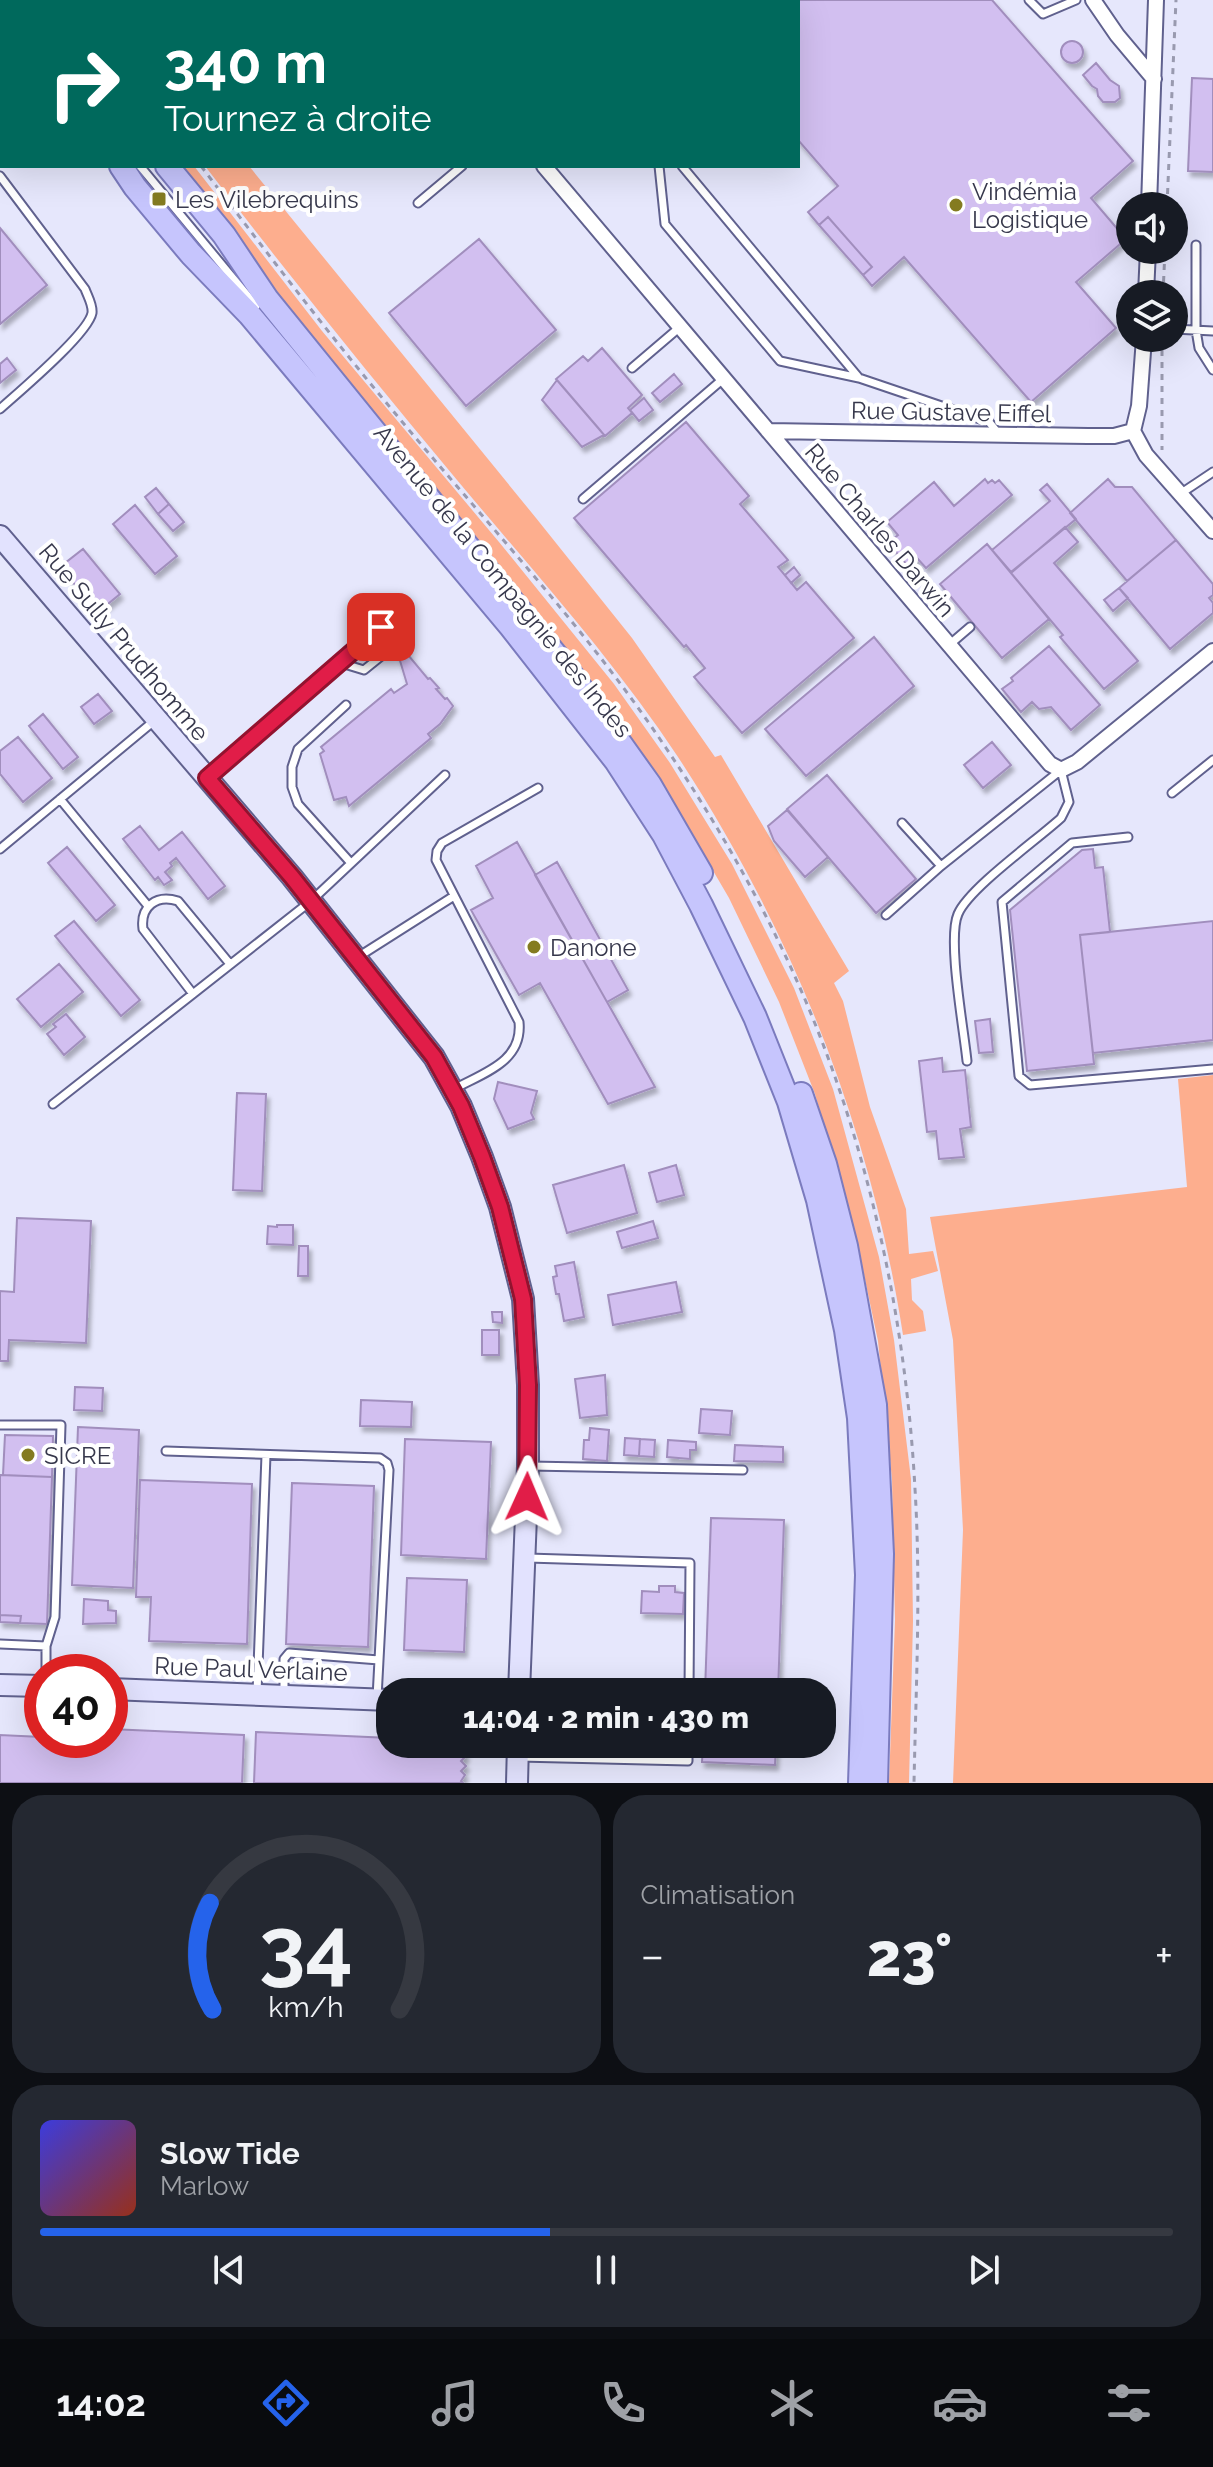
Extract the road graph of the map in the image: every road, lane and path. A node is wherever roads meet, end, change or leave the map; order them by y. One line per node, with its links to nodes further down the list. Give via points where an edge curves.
1 (1029, 0): 2 (lane, via 1043,14)
2 (1076, 0)
3 (1093, 0): 6 (street)
4 (1156, 0): 6 (street)
5 (1176, 0): 17 (path)
6 (1154, 79): 16 (street)
7 (122, 168): 96 (main road, Avenue de la Compagnie des Indes, via 557,683 616,761 664,835 755,1017 789,1102 818,1200 859,1418 867,1575)
8 (142, 168): 20 (lane)
9 (169, 168): 98 (main road, Avenue de la Compagnie des Indes, via 224,235 267,299 568,670 635,763 698,868 774,1028 825,1164 875,1405 882,1554)
10 (203, 168): 99 (path, via 323,325 628,694 724,842 804,997 865,1176 899,1331 917,1551)
11 (460, 168): 18 (lane)
12 (546, 168): 21 (street, Rue Charles Darwin)
13 (659, 168): 29 (lane, via 665,224 780,361)
14 (684, 168): 29 (lane)
15 (0, 176): 31 (lane, via 85,289 92,308 91,318 59,355)
16 (1150, 192)
17 (1168, 192)
18 (418, 203)
19 (1196, 245): 23 (lane)
20 (260, 311)
21 (680, 327): 27 (lane); 30 (street, Rue Charles Darwin)
22 (1188, 330): 23 (lane)
23 (1196, 330): 24 (lane); 28 (lane, via 1199,348)
24 (1213, 331)
25 (1143, 352): 33 (street)
26 (1162, 352): 35 (path)
27 (632, 368)
28 (1213, 370)
29 (859, 378): 34 (lane, via 989,422)
30 (723, 379): 32 (street, Rue Charles Darwin); 38 (lane)
31 (0, 409)
32 (768, 431): 34 (street, Rue Gustave Eiffel); 45 (street, Rue Charles Darwin)
33 (1133, 431): 34 (street, Rue Gustave Eiffel, via 1114,436); 37 (street)
34 (1000, 435)
35 (1162, 453)
36 (1213, 472): 37 (lane)
37 (1180, 494): 40 (street)
38 (583, 499)
39 (441, 529): 97 (lane, Avenue de la Compagnie des Indes, via 608,736 663,819 730,946 812,1148 866,1392 876,1583)
40 (1213, 531)
41 (0, 536): 49 (street, Rue Sully Prudhomme)
42 (392, 617): 43 (lane)
43 (381, 627): 47 (lane); 47 (lane, via 385,653 364,670)
44 (970, 627): 45 (lane)
45 (949, 645): 51 (street, Rue Charles Darwin, via 1041,754)
46 (1213, 651): 51 (street)
47 (341, 663): 53 (lane)
48 (346, 705): 60 (lane, via 298,749 292,787 298,804)
49 (156, 720): 53 (street, Rue Sully Prudhomme); 56 (lane)
50 (1213, 760): 55 (lane)
51 (1061, 770): 61 (lane); 69 (lane, via 1069,802 1061,818 971,895 957,915 955,955)
52 (445, 775): 60 (lane)
53 (207, 778): 63 (street, Rue Sully Prudhomme)
54 (538, 788): 62 (lane, via 439,847 436,860)
55 (1172, 793)
56 (60, 799): 59 (lane); 64 (lane)
57 (902, 823): 61 (lane)
58 (1128, 837): 70 (lane, via 1072,843 1002,902 1019,1076 1030,1085)
59 (0, 849)
60 (350, 862): 63 (lane)
61 (941, 866): 65 (lane)
62 (454, 896): 66 (lane); 71 (lane, via 520,1033 504,1061)
63 (311, 901): 66 (street, Rue Sully Prudhomme); 67 (lane)
64 (148, 906): 67 (lane, via 162,898 178,901); 68 (lane, via 143,929)
65 (886, 915)
66 (356, 958): 71 (street, Rue Sully Prudhomme, via 434,1057)
67 (230, 964): 68 (lane)
68 (193, 994): 72 (lane)
69 (967, 1061)
70 (1213, 1069)
71 (452, 1090): 76 (street, Rue Sully Prudhomme, via 500,1207 523,1299)
72 (53, 1104)
73 (0, 1425): 80 (lane, via 61,1425 55,1617)
74 (166, 1451): 75 (lane)
75 (266, 1455): 82 (lane, via 380,1458 387,1463); 89 (lane)
76 (528, 1466): 77 (lane); 78 (street, Rue Sully Prudhomme)
77 (743, 1470)
78 (526, 1558): 84 (street, Rue Sully Prudhomme); 85 (lane, via 690,1563)
79 (0, 1644): 80 (lane)
80 (46, 1646): 81 (lane)
81 (46, 1654)
82 (379, 1660): 83 (lane); 90 (lane, via 289,1653 284,1659)
83 (381, 1678)
84 (520, 1678)
85 (689, 1678)
86 (0, 1685): 87 (street)
87 (24, 1686)
88 (128, 1690): 89 (street, Rue Paul Verlaine)
89 (257, 1695): 90 (street, Rue Paul Verlaine)
90 (285, 1696): 91 (street, Rue Paul Verlaine)
91 (376, 1700)
92 (518, 1758): 95 (street)
93 (637, 1758): 94 (lane)
94 (688, 1758)
95 (517, 1783)
96 (857, 1783)
97 (869, 1783)
98 (876, 1783)
99 (914, 1783)

